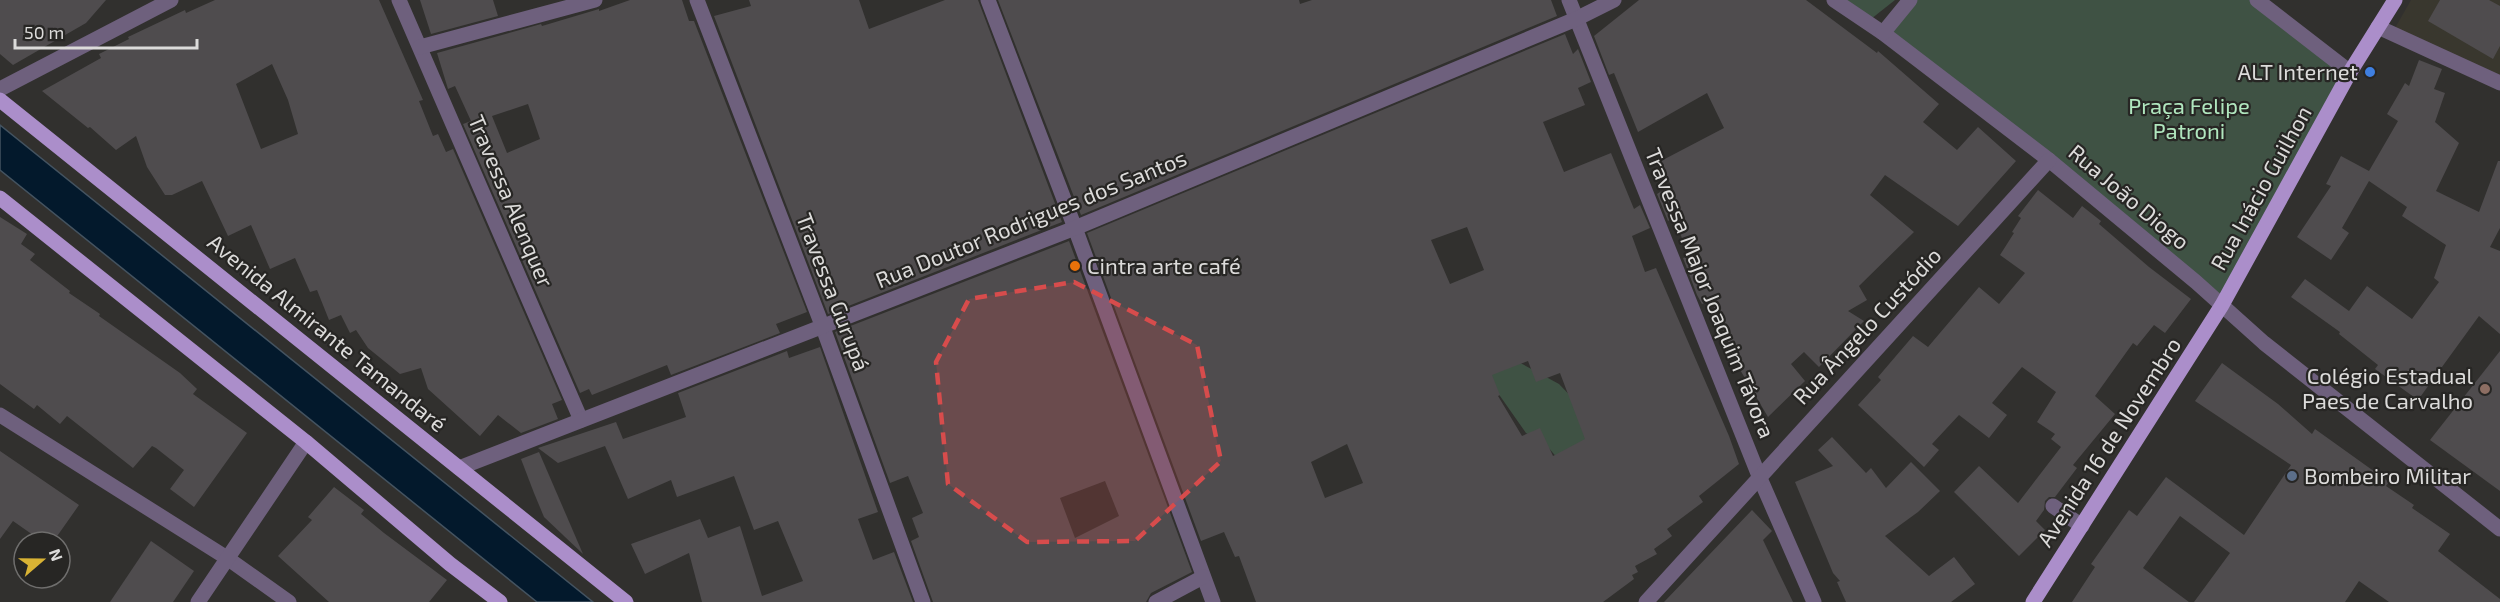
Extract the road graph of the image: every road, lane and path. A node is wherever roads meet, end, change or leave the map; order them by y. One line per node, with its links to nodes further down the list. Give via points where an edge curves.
1 (171, 0): 18 (street)
2 (399, 0): 15 (street, Travessa Alenquer)
3 (595, 0): 15 (street)
4 (697, 0): 24 (street, Travessa Gurupá)
5 (988, 0): 22 (street)
6 (1569, 0): 12 (street, Travessa Major Joaquim Távora)
7 (1614, 0): 12 (street, Rua Doutor Rodrigues dos Santos)
8 (1834, 0): 14 (street, Rua João Diogo)
9 (1910, 0): 14 (street)
10 (2257, 0): 16 (street)
11 (2395, 0): 13 (main road, Rua Inácio Guilhon)
12 (1576, 19): 22 (street, Rua Doutor Rodrigues dos Santos); 29 (street, Travessa Major Joaquim Távora)
13 (2378, 27): 16 (main road, Rua Inácio Guilhon); 17 (street)
14 (1883, 33): 20 (street, Rua João Diogo)
15 (420, 47): 26 (street, Travessa Alenquer)
16 (2350, 72): 23 (main road, Rua Inácio Guilhon)
17 (2500, 83)
18 (0, 89)
19 (0, 100): 28 (main road, Avenida Almirante Tamandaré)
20 (2049, 160): 23 (street, Rua João Diogo); 29 (street, Rua Ângelo Custódio)
21 (0, 198): 27 (main road)
22 (1075, 228): 24 (street, Rua Doutor Rodrigues dos Santos); 34 (street)
23 (2222, 305): 31 (main road, Avenida 16 de Novembro); 32 (street, Rua João Diogo, via 2264,343)
24 (822, 325): 26 (street, Rua Doutor Rodrigues dos Santos); 39 (street, Travessa Gurupá)
25 (0, 416): 33 (street)
26 (581, 420): 28 (street, Rua Doutor Rodrigues dos Santos)
27 (306, 442): 33 (street); 37 (main road)
28 (459, 468): 38 (main road, Avenida Almirante Tamandaré)
29 (1760, 476): 42 (street, Rua Ângelo Custódio); 43 (street, Travessa Major Joaquim Távora)
30 (2053, 506): 31 (street)
31 (2082, 526): 44 (main road, Avenida 16 de Novembro)
32 (2500, 529)
33 (227, 558): 35 (street); 36 (street)
34 (1203, 578): 40 (street); 41 (street)
35 (198, 602)
36 (289, 602)
37 (500, 602)
38 (626, 602)
39 (922, 602)
40 (1156, 602)
41 (1213, 602)
42 (1646, 602)
43 (1814, 602)
44 (2033, 602)

